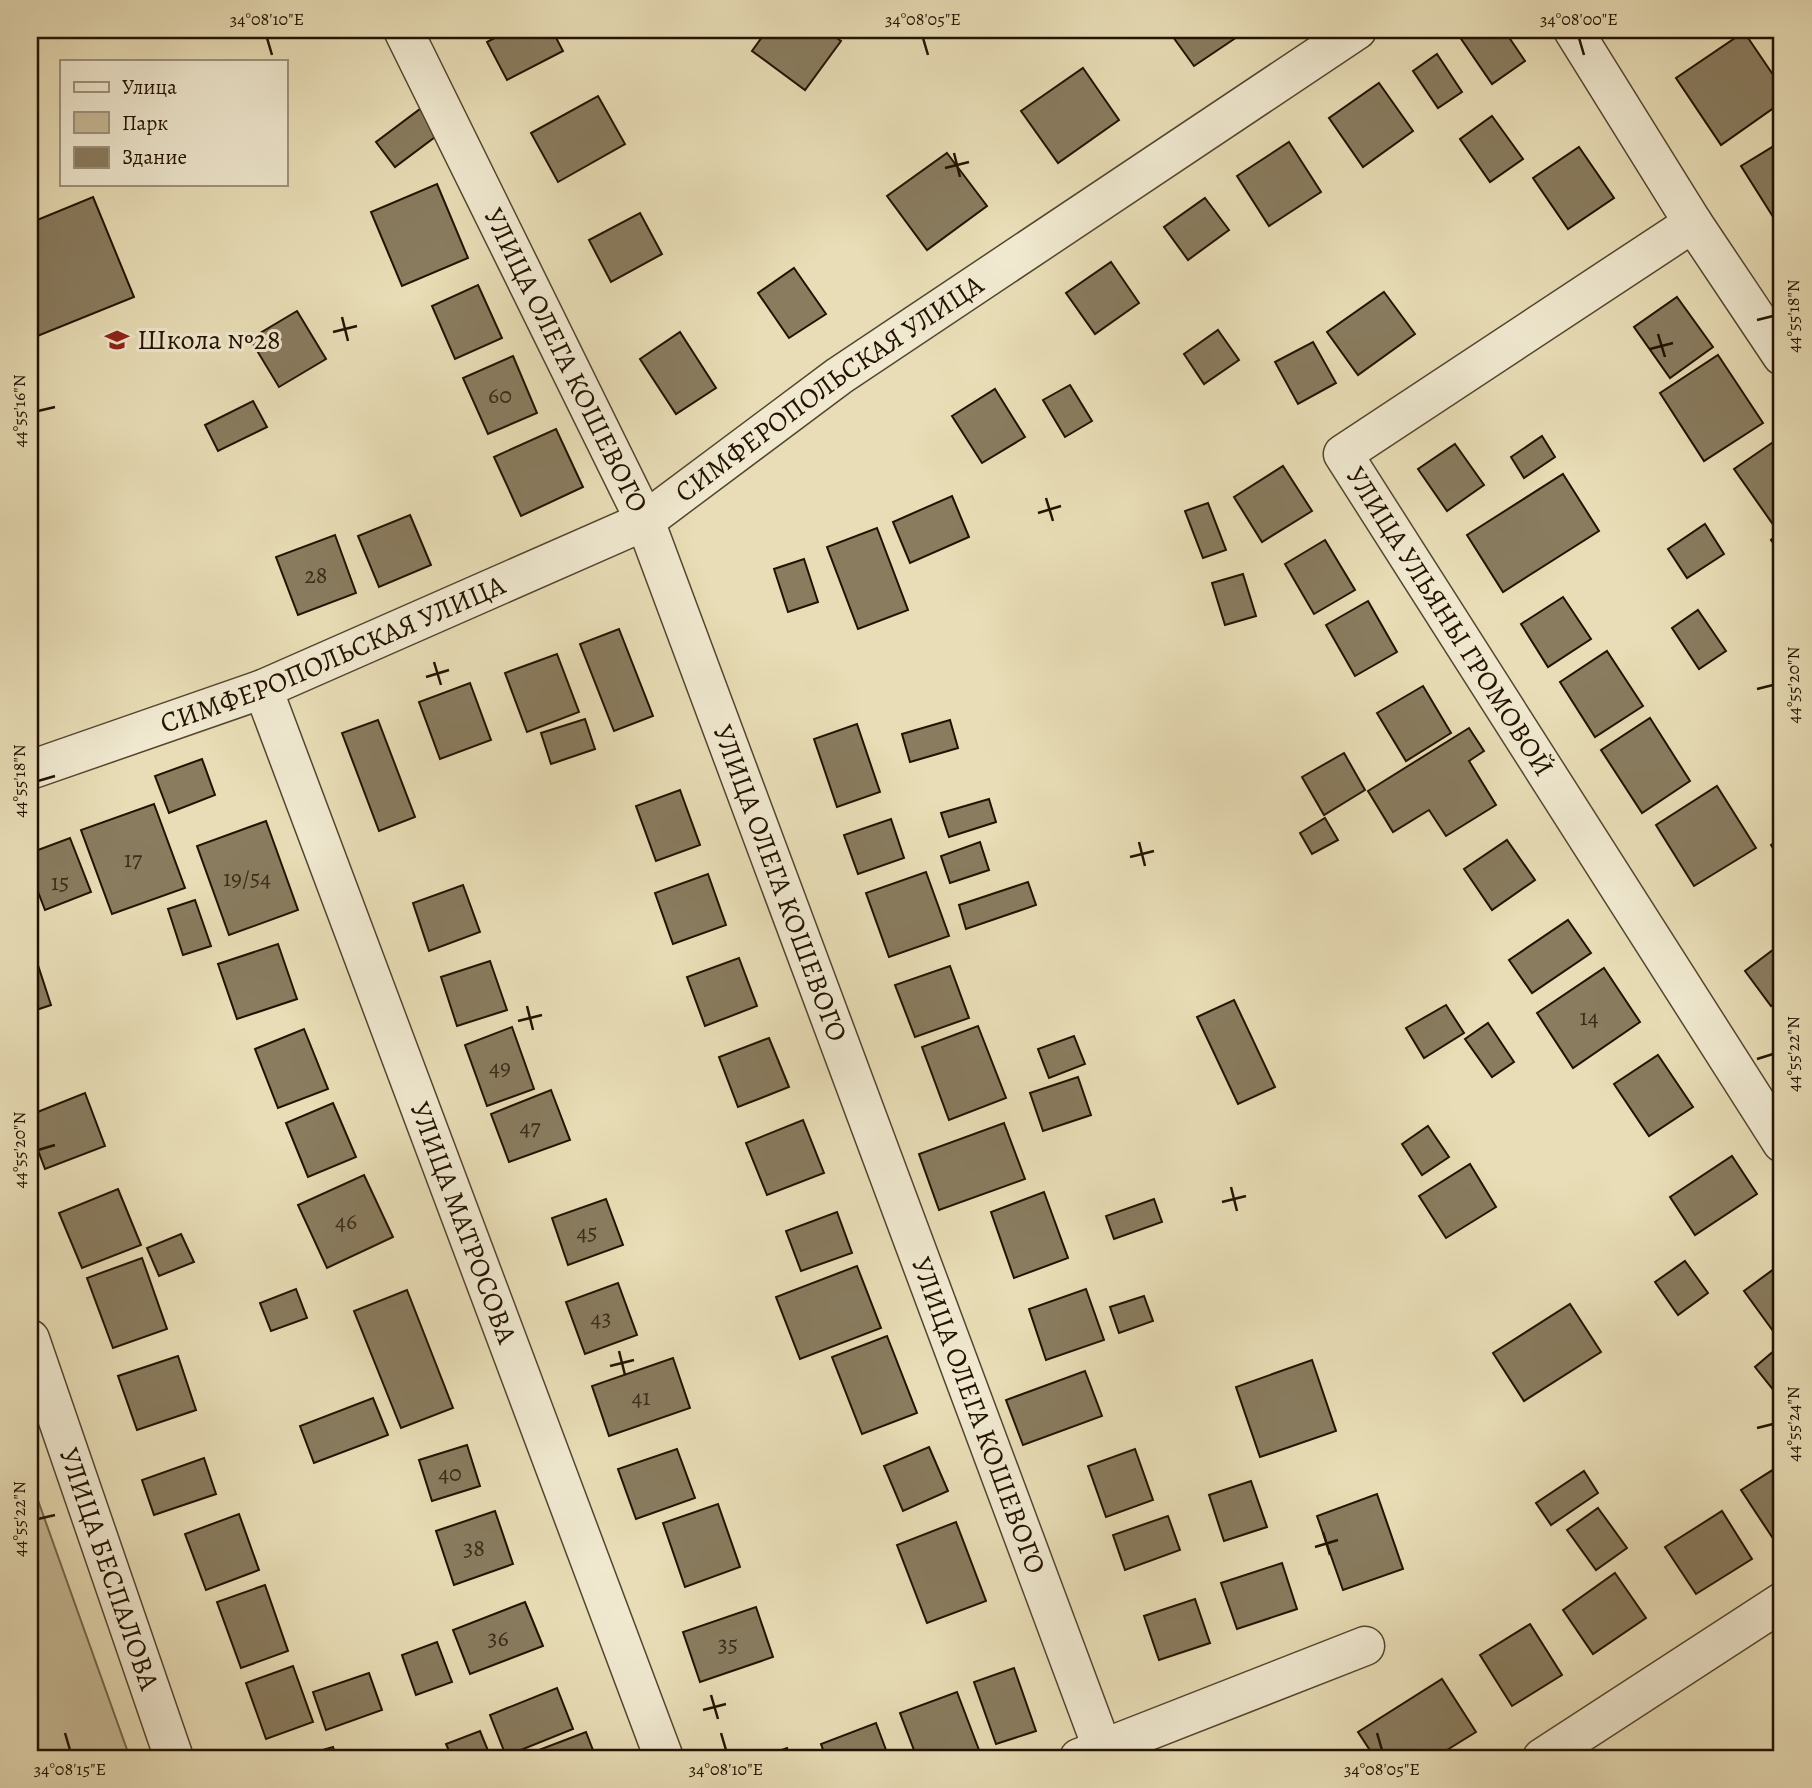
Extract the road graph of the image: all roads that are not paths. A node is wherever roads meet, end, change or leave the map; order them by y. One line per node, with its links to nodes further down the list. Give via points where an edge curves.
1 (402, 30): 6 (street, УЛИЦА ОЛЕГА КОШЕВОГО)
2 (1357, 30): 6 (street, СИМФЕРОПОЛЬСКАЯ УЛИЦА, via 839,376)
3 (1573, 30): 4 (street)
4 (1693, 223): 5 (street); 9 (street, УЛИЦА УЛЬЯНЫ ГРОМОВОЙ, via 1343,454)
5 (1782, 356)
6 (645, 521): 7 (street, СИМФЕРОПОЛЬСКАЯ УЛИЦА); 13 (street, УЛИЦА ОЛЕГА КОШЕВОГО)
7 (263, 689): 8 (street, СИМФЕРОПОЛЬСКАЯ УЛИЦА); 15 (street, УЛИЦА МАТРОСОВА)
8 (30, 770)
9 (1782, 1143)
10 (30, 1339): 14 (street, УЛИЦА БЕСПАЛОВА)
11 (1782, 1602): 16 (street)
12 (1365, 1646): 13 (street)
13 (1096, 1756)
14 (174, 1758)
15 (664, 1758)
16 (1542, 1758)

